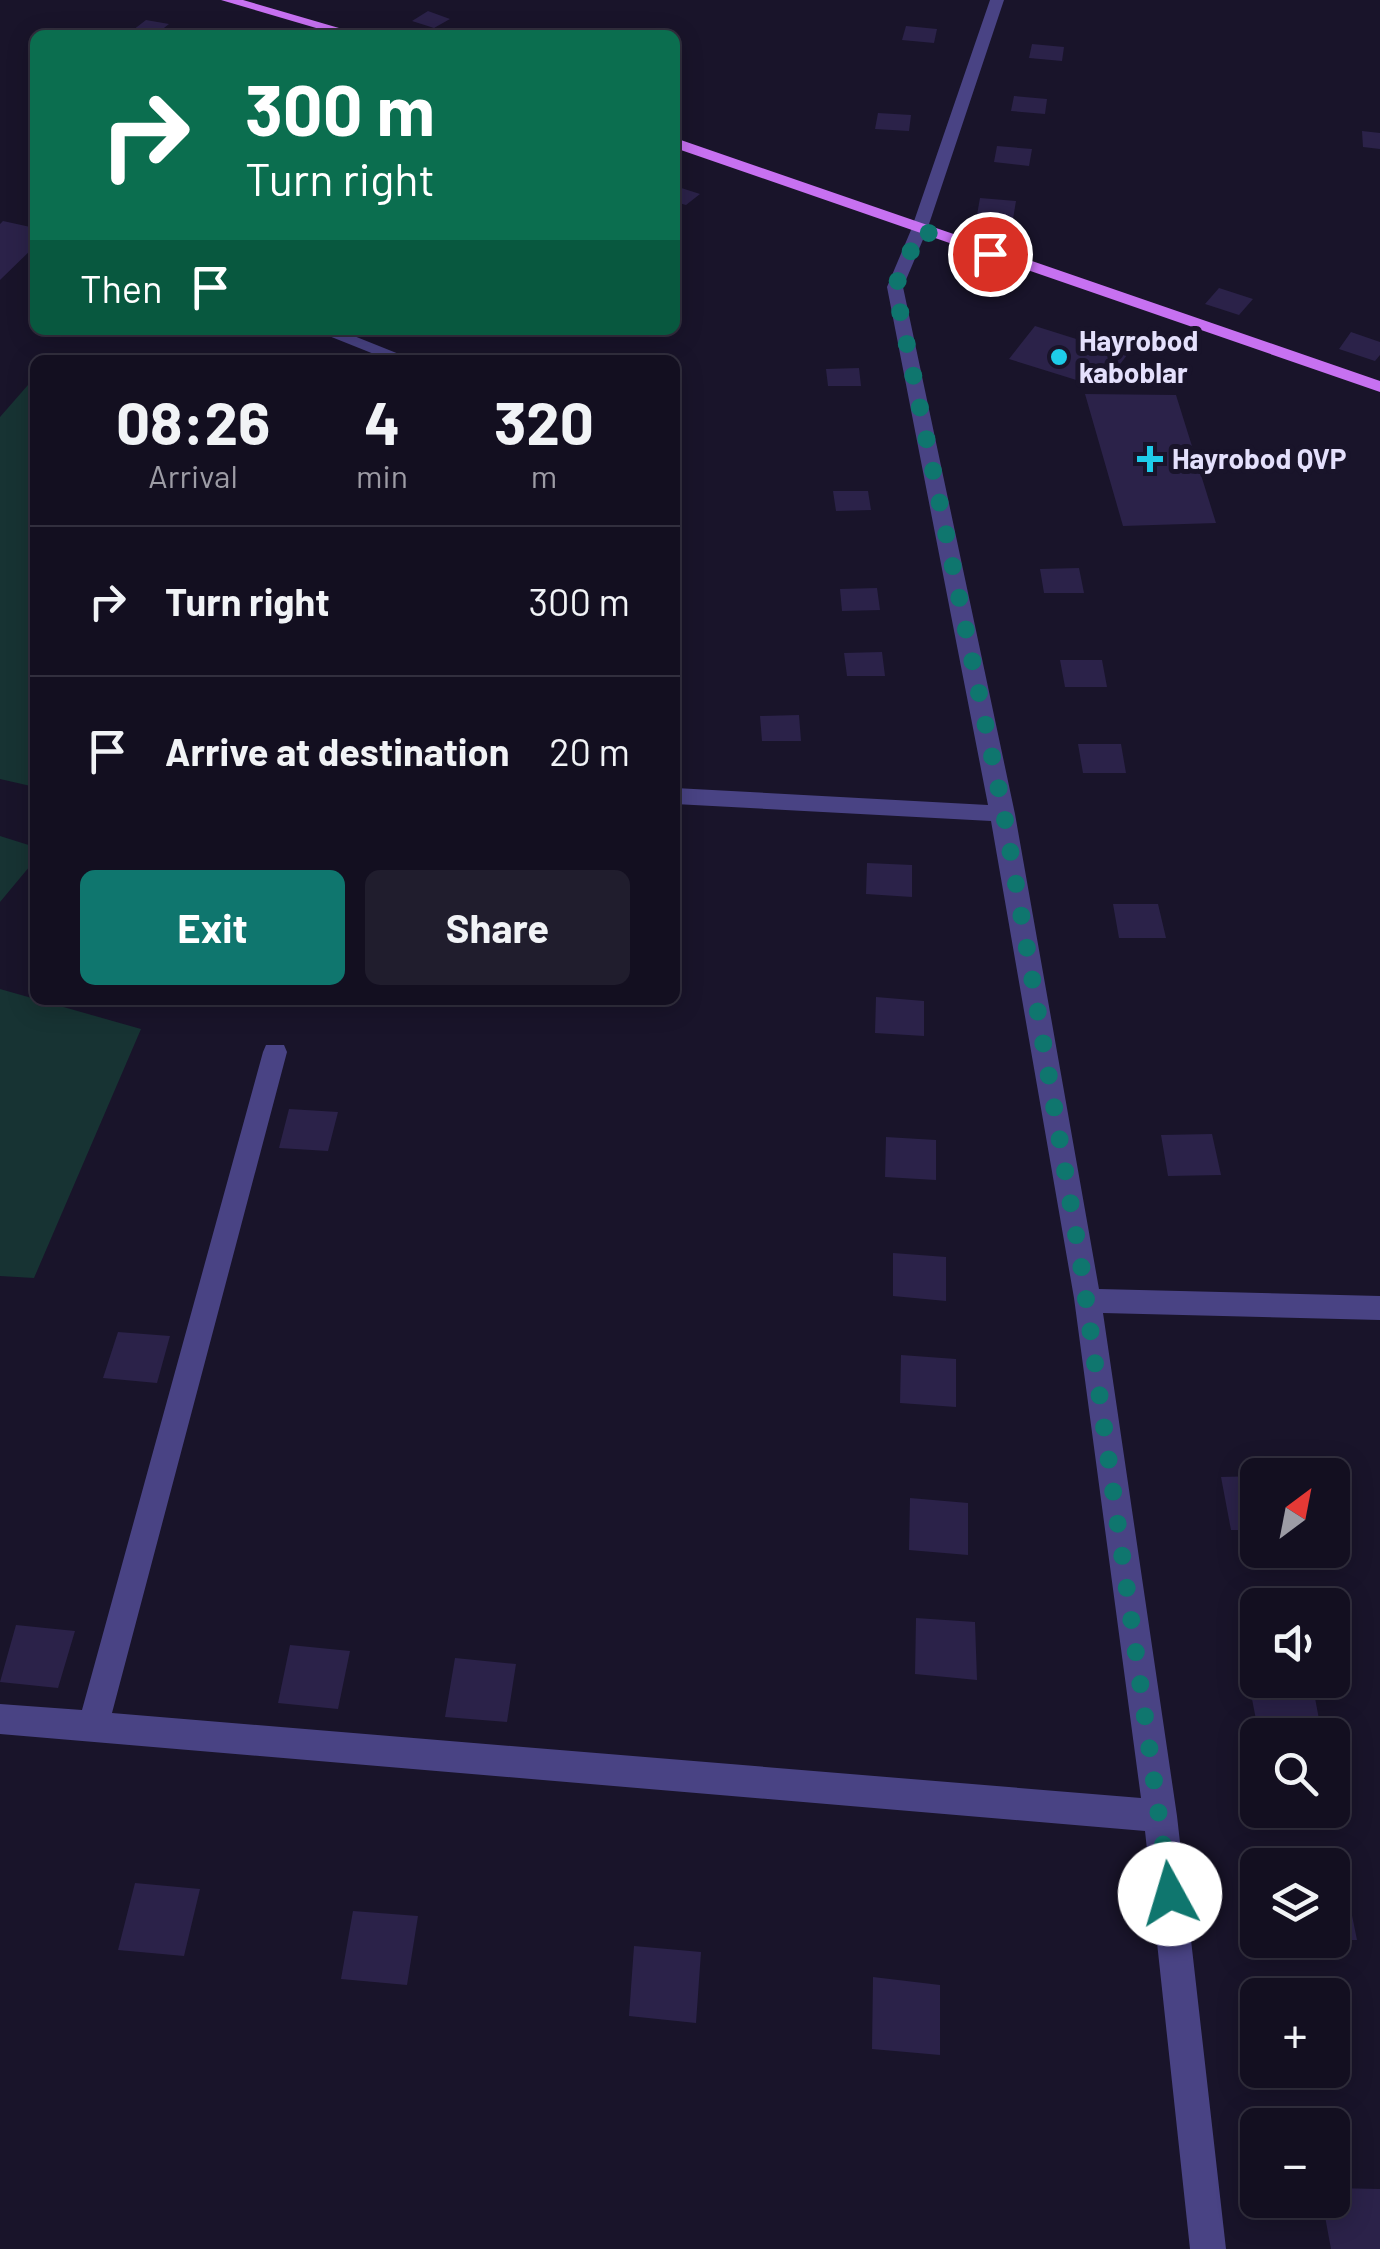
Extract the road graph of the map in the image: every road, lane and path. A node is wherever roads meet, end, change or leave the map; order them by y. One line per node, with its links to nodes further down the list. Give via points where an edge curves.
1 (228, 0): 3 (main road)
2 (997, 0): 5 (street)
3 (338, 30)
4 (680, 145): 5 (main road)
5 (920, 230): 8 (main road); 10 (street, via 895,287)
6 (337, 335): 7 (street)
7 (391, 355)
8 (1380, 387)
9 (680, 796): 10 (street)
10 (1004, 814): 12 (street)
11 (275, 1052): 15 (street)
12 (1088, 1301): 13 (street); 16 (street)
13 (1380, 1308)
14 (0, 1719): 15 (street)
15 (92, 1729): 16 (street)
16 (1161, 1816): 17 (street)
17 (1208, 2249)

